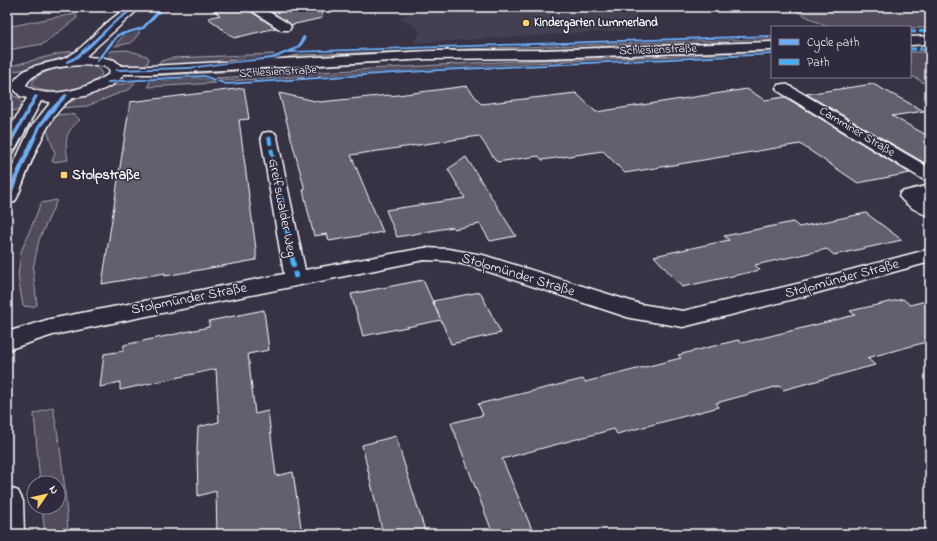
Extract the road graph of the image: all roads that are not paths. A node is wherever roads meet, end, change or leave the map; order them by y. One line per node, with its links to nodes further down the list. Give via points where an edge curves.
1 (135, 7): 10 (street, via 77,57)
2 (143, 7): 9 (street)
3 (264, 7): 4 (street, via 257,10)
4 (285, 28)
5 (930, 40): 6 (street)
6 (911, 41)
7 (771, 46): 8 (street, Schlesienstraße)
8 (544, 54): 11 (street, Schlesienstraße, via 429,55); 14 (street, Schlesienstraße)
9 (97, 61): 10 (street); 11 (street, via 114,66)
10 (67, 62): 12 (street)
11 (117, 70): 14 (street, via 117,74)
12 (33, 72): 13 (street); 15 (street)
13 (7, 74)
14 (108, 82): 17 (street, via 89,90)
15 (12, 87): 18 (street)
16 (783, 88): 21 (street, Camminer Straße)
17 (66, 95): 18 (street); 23 (street, via 40,127)
18 (36, 96): 20 (street)
19 (268, 137): 26 (street, Greifswalder Weg)
20 (7, 148)
21 (930, 176)
22 (930, 191): 24 (street, via 908,196)
23 (7, 198)
24 (930, 210)
25 (930, 255): 26 (street, Stolpmünder Straße, via 683,319 638,312 475,260 448,255 424,254)
26 (296, 278): 27 (street, Stolpmünder Straße, via 50,327)
27 (7, 341)
28 (7, 501): 29 (street)
29 (8, 534)

